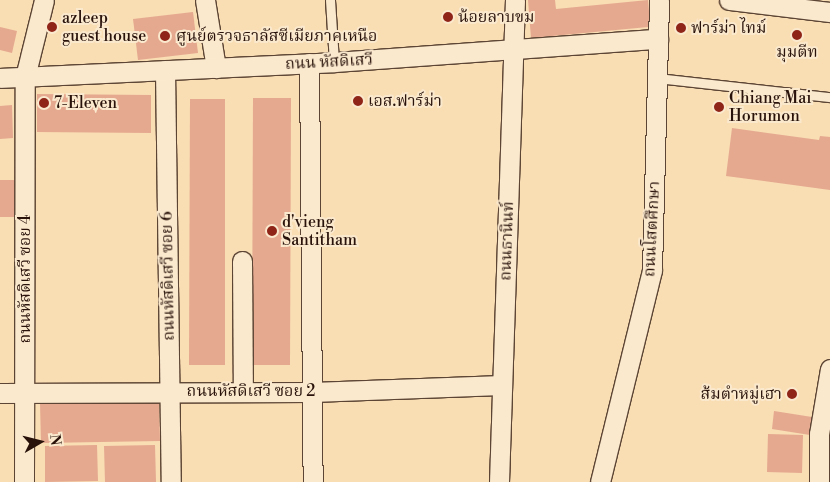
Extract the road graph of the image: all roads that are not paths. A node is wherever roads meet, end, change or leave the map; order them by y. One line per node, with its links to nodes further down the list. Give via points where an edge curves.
1 (44, 0): 14 (street, ถนนหัสดิเสวี ซอย 4)
2 (205, 0): 12 (street)
3 (330, 0): 10 (lane)
4 (515, 0): 9 (street, ถนนธานินท์)
5 (658, 0): 8 (street, ถนนโสตศึกษา)
6 (729, 0): 7 (street)
7 (830, 12)
8 (658, 39): 9 (street, ถนน หัสดิเสวี); 16 (street, ถนนโสตศึกษา)
9 (513, 49): 10 (street, ถนน หัสดิเสวี); 20 (street, ถนนธานินท์)
10 (334, 62): 11 (street, ถนน หัสดิเสวี)
11 (309, 63): 12 (street, ถนน หัสดิเสวี); 23 (street)
12 (216, 68): 13 (street, ถนน หัสดิเสวี)
13 (165, 70): 14 (street, ถนน หัสดิเสวี); 21 (street, ถนนหัสดิเสวี ซอย 6)
14 (26, 77): 15 (street, ถนน หัสดิเสวี); 25 (street, ถนนหัสดิเสวี ซอย 4)
15 (0, 78)
16 (657, 78): 17 (lane); 31 (street, ถนนโสตศึกษา, via 652,270)
17 (830, 97)
18 (242, 261): 22 (street)
19 (830, 369): 26 (street)
20 (502, 386): 23 (street, ถนนหัสดิเสวี ซอย 2); 30 (street, ถนนธานินท์)
21 (170, 391): 22 (street, ถนนหัสดิเสวี ซอย 2); 25 (street, ถนนหัสดิเสวี ซอย 2); 28 (street, ถนนหัสดิเสวี ซอย 6)
22 (243, 392): 23 (street, ถนนหัสดิเสวี ซอย 2)
23 (312, 392): 29 (street)
24 (0, 393): 25 (street, ถนนหัสดิเสวี ซอย 2)
25 (25, 393): 27 (street, ถนนหัสดิเสวี ซอย 4)
26 (825, 434): 32 (street)
27 (24, 482)
28 (171, 482)
29 (313, 482)
30 (499, 482)
31 (600, 482)
32 (819, 482)

